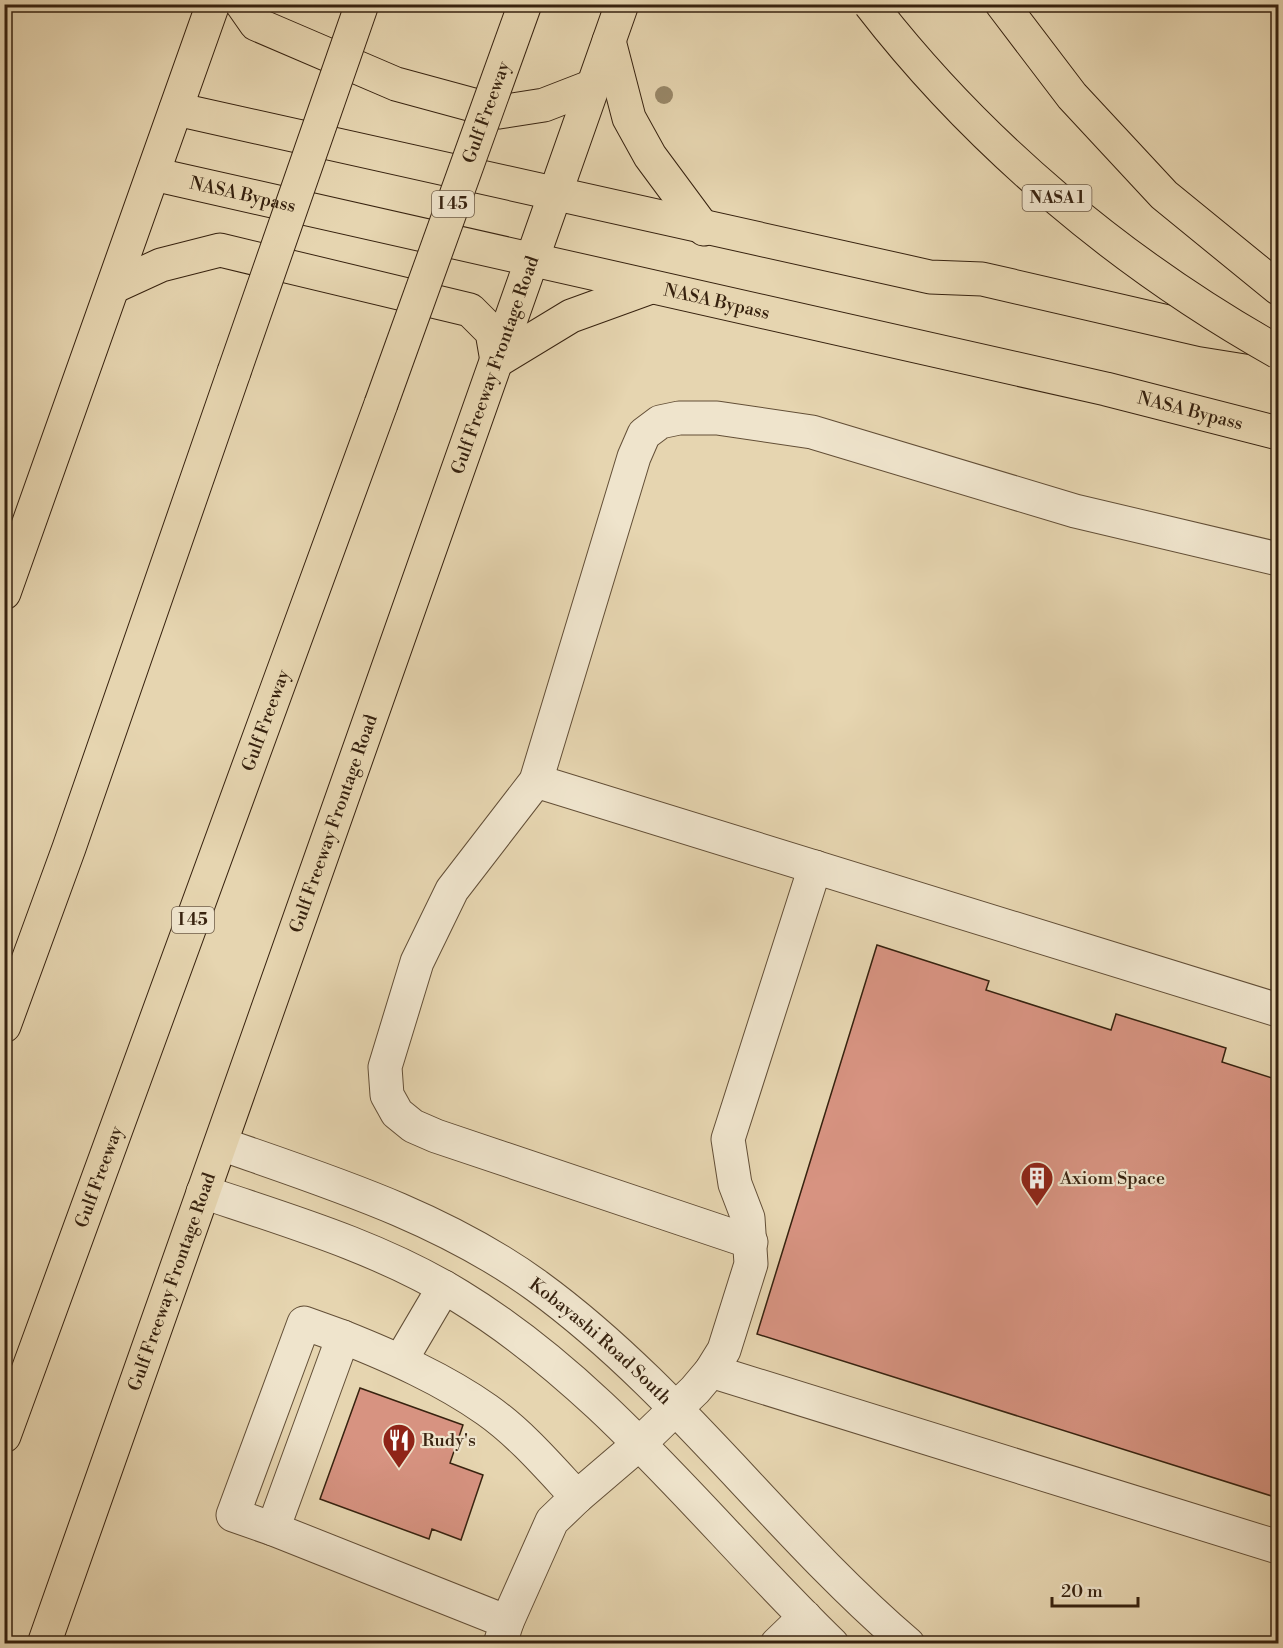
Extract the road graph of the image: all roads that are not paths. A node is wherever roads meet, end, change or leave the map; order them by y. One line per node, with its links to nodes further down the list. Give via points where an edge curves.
1 (213, 4): 10 (main road)
2 (242, 4): 9 (main road, via 256,24 396,84 499,112 544,105)
3 (362, 4): 27 (main road, bridge)
4 (525, 4): 35 (main road, Gulf Freeway / I 45, bridge)
5 (622, 4): 8 (main road, Gulf Freeway Frontage Road)
6 (870, 4): 19 (main road, NASA 1, bridge, via 950,98 1058,199 1173,287)
7 (1002, 4): 17 (main road, via 1072,96 1164,195)
8 (609, 40): 9 (main road, Gulf Freeway Frontage Road); 13 (main road, via 629,118 650,156)
9 (593, 86): 12 (main road, Gulf Freeway Frontage Road)
10 (176, 109): 11 (main road); 12 (main road)
11 (153, 174): 14 (main road, NASA Bypass); 15 (main road)
12 (555, 195): 13 (main road); 14 (main road, Gulf Freeway Frontage Road)
13 (704, 229): 18 (main road, via 930,277 982,279 1203,330)
14 (532, 261): 16 (main road, NASA Bypass); 20 (main road, Gulf Freeway Frontage Road)
15 (113, 287): 20 (main road, via 161,265 220,250 470,310 492,332); 23 (main road)
16 (651, 287): 20 (main road, via 571,316); 21 (main road, NASA Bypass, via 1106,389)
17 (1278, 288)
18 (1278, 342)
19 (1278, 352)
20 (497, 361): 28 (main road, Gulf Freeway Frontage Road)
21 (1278, 433)
22 (1278, 559): 24 (street, via 1075,511 812,432 717,418 660,422 645,434 634,457)
23 (4, 593)
24 (537, 781): 25 (street); 30 (street, via 452,890 417,962 385,1067 387,1095 397,1113 412,1126 436,1136)
25 (815, 867): 26 (street); 30 (street, via 728,1139 735,1184)
26 (1278, 1010)
27 (4, 1026)
28 (220, 1144): 29 (main road, Gulf Freeway Frontage Road); 34 (street, Kobayashi Road South, via 368,1196 483,1250 585,1323)
29 (203, 1192): 31 (street, via 350,1244); 41 (main road, Gulf Freeway Frontage Road)
30 (752, 1242): 33 (street, via 751,1264 723,1350)
31 (444, 1287): 32 (street); 36 (street, via 507,1326 552,1362)
32 (401, 1360): 37 (street, via 487,1410 534,1450); 40 (street, via 343,1337 273,1529)
33 (711, 1371): 34 (street); 38 (street)
34 (675, 1409): 36 (street); 44 (street, Kobayashi Road South, via 840,1581)
35 (4, 1436)
36 (639, 1444): 37 (street); 39 (street)
37 (577, 1497): 40 (street, via 552,1521)
38 (1278, 1547)
39 (804, 1617): 42 (street); 43 (street)
40 (504, 1633)
41 (44, 1644)
42 (777, 1644)
43 (832, 1644)
44 (908, 1644)

